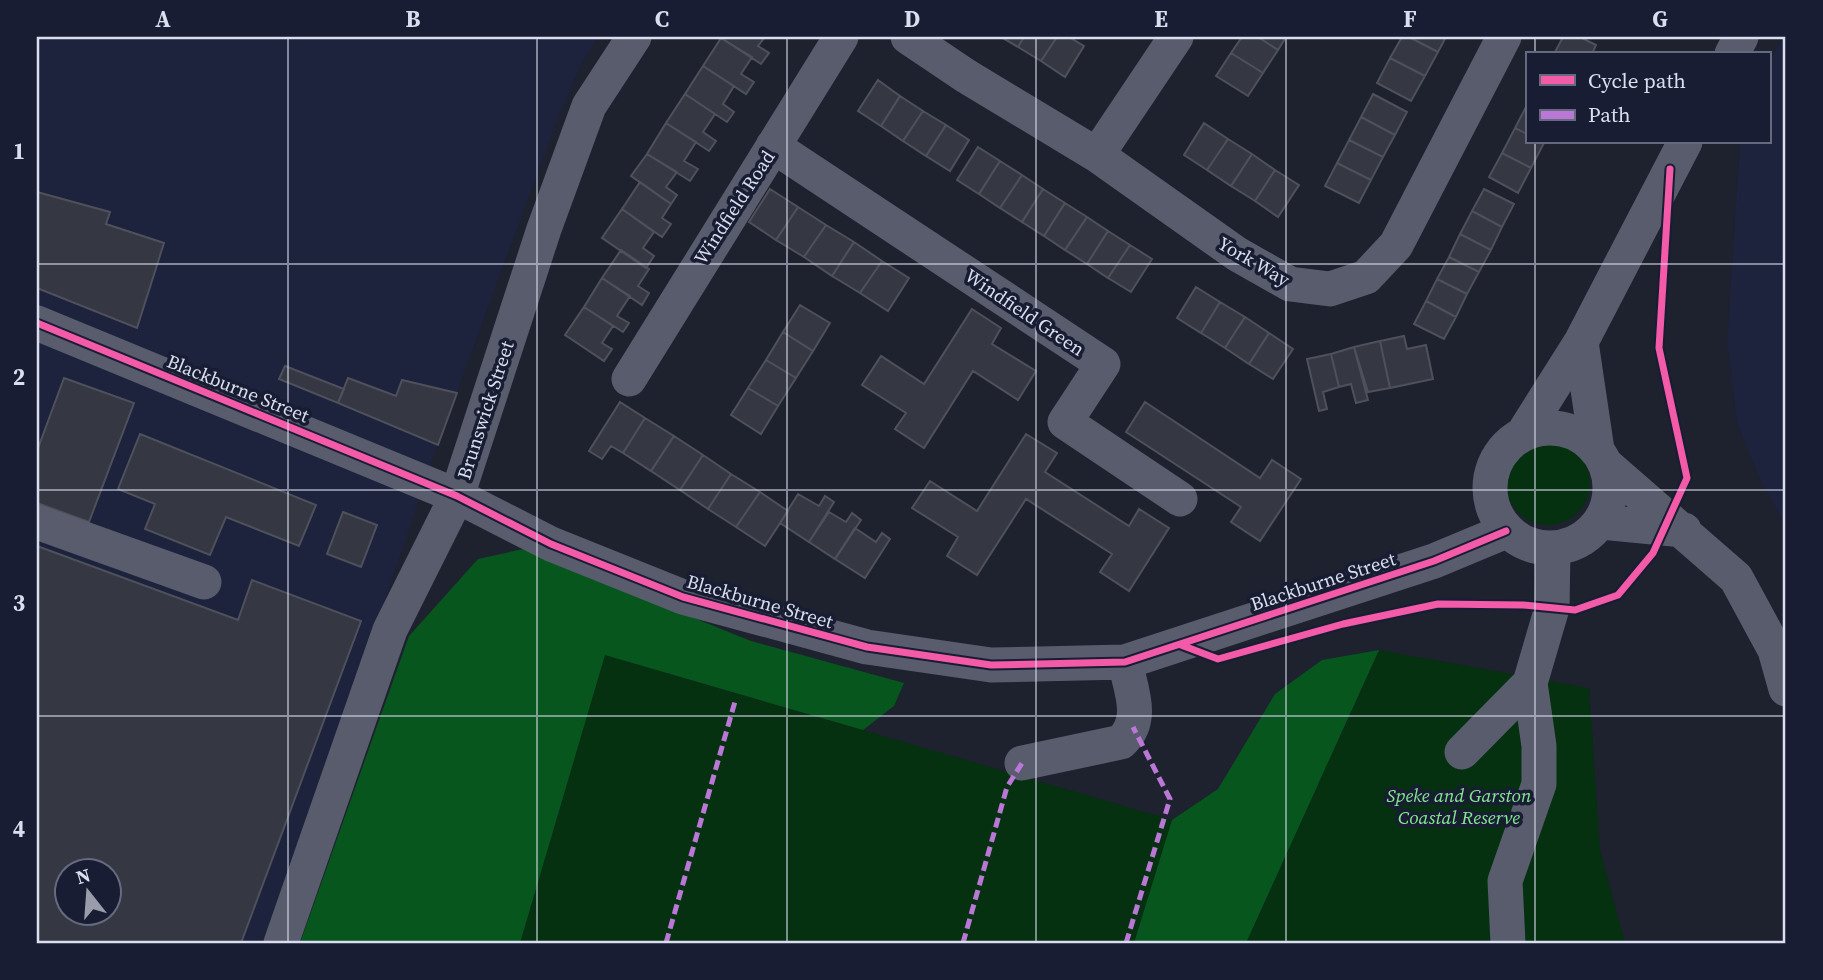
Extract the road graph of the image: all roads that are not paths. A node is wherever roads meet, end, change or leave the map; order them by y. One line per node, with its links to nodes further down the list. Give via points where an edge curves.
1 (634, 37): 14 (street, Brunswick Street, via 589,106)
2 (841, 37): 7 (street, Windfield Road)
3 (908, 37): 8 (street, York Way)
4 (1177, 37): 8 (street)
5 (1504, 37): 8 (street, York Way, via 1396,245 1366,278 1330,289 1290,284 1237,254)
6 (1684, 144): 10 (street)
7 (773, 146): 11 (street, Windfield Road); 16 (street, Windfield Green, via 1103,364 1065,422)
8 (1097, 155)
9 (37, 323): 14 (street, Blackburne Street)
10 (1581, 342): 12 (street); 13 (street)
11 (629, 379)
12 (1523, 434): 13 (street, via 1563,429 1580,436); 15 (street, via 1506,446 1493,467)
13 (1601, 457): 18 (street, via 1611,492); 19 (street)
14 (457, 496): 24 (street, Blackburne Street, via 551,544 683,597 867,647 991,665); 29 (street, Brunswick Street, via 390,630)
15 (1490, 498): 20 (street); 22 (street)
16 (1180, 499)
17 (37, 522): 23 (street)
18 (1601, 522): 19 (street); 21 (street, via 1582,540)
19 (1684, 530): 26 (street, via 1736,578 1775,650)
20 (1506, 531): 21 (street, via 1533,547); 22 (street, Blackburne Street)
21 (1553, 549): 25 (street, via 1552,608)
22 (1434, 561): 24 (street, Blackburne Street)
23 (204, 582)
24 (1125, 662): 28 (street, via 1136,712 1131,733 1121,742)
25 (1530, 683): 27 (street); 30 (street, via 1539,784 1505,881)
26 (1786, 689)
27 (1462, 752)
28 (1022, 763)
29 (281, 943)
30 (1508, 943)

